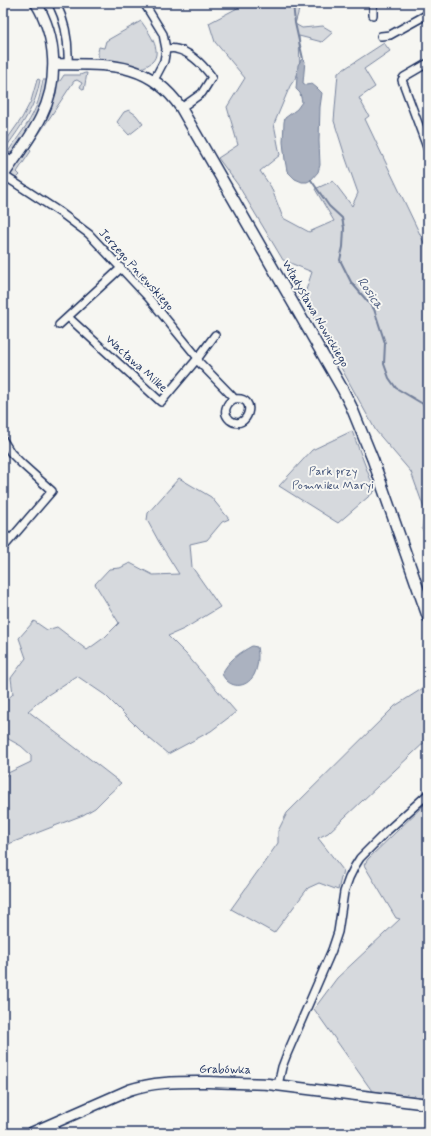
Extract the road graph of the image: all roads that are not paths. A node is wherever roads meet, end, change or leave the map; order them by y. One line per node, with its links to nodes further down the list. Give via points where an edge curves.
1 (36, 3): 10 (street, via 50,35)
2 (56, 3): 11 (street, via 66,32)
3 (144, 3): 8 (street, via 163,34)
4 (373, 3): 6 (street)
5 (428, 14): 7 (street, via 390,35)
6 (373, 15)
7 (381, 36)
8 (166, 49): 12 (street, via 162,65); 13 (street, via 176,49 188,54 205,67 212,77 202,93)
9 (428, 63): 14 (street, via 402,80)
10 (54, 64): 11 (street, Władysława Nowickiego); 16 (street, via 51,89 44,111)
11 (68, 64): 12 (street, Władysława Nowickiego, via 126,68)
12 (154, 80): 13 (street, Władysława Nowickiego)
13 (181, 108): 28 (street, Władysława Nowickiego, via 352,406)
14 (428, 150)
15 (3, 155): 16 (street)
16 (12, 162): 17 (street)
17 (3, 176): 18 (street, Jerzego Pniewskiego, via 81,227)
18 (121, 268): 19 (street); 22 (street, Jerzego Pniewskiego)
19 (68, 317): 20 (street); 22 (street, Wacława Milke, via 161,402)
20 (59, 325)
21 (216, 334): 22 (street, Wacława Milke)
22 (198, 358): 23 (street, Jerzego Pniewskiego)
23 (234, 399)
24 (3, 440): 26 (street, via 22,464 52,491)
25 (3, 533): 26 (street)
26 (10, 539): 27 (street)
27 (3, 548)
28 (428, 617)
29 (428, 794): 30 (street, via 387,831 355,866 344,892 338,932 332,950 287,1054)
30 (278, 1085): 31 (street, Grabówka); 32 (street, Grabówka, via 198,1082 144,1086)
31 (428, 1104)
32 (31, 1133)

